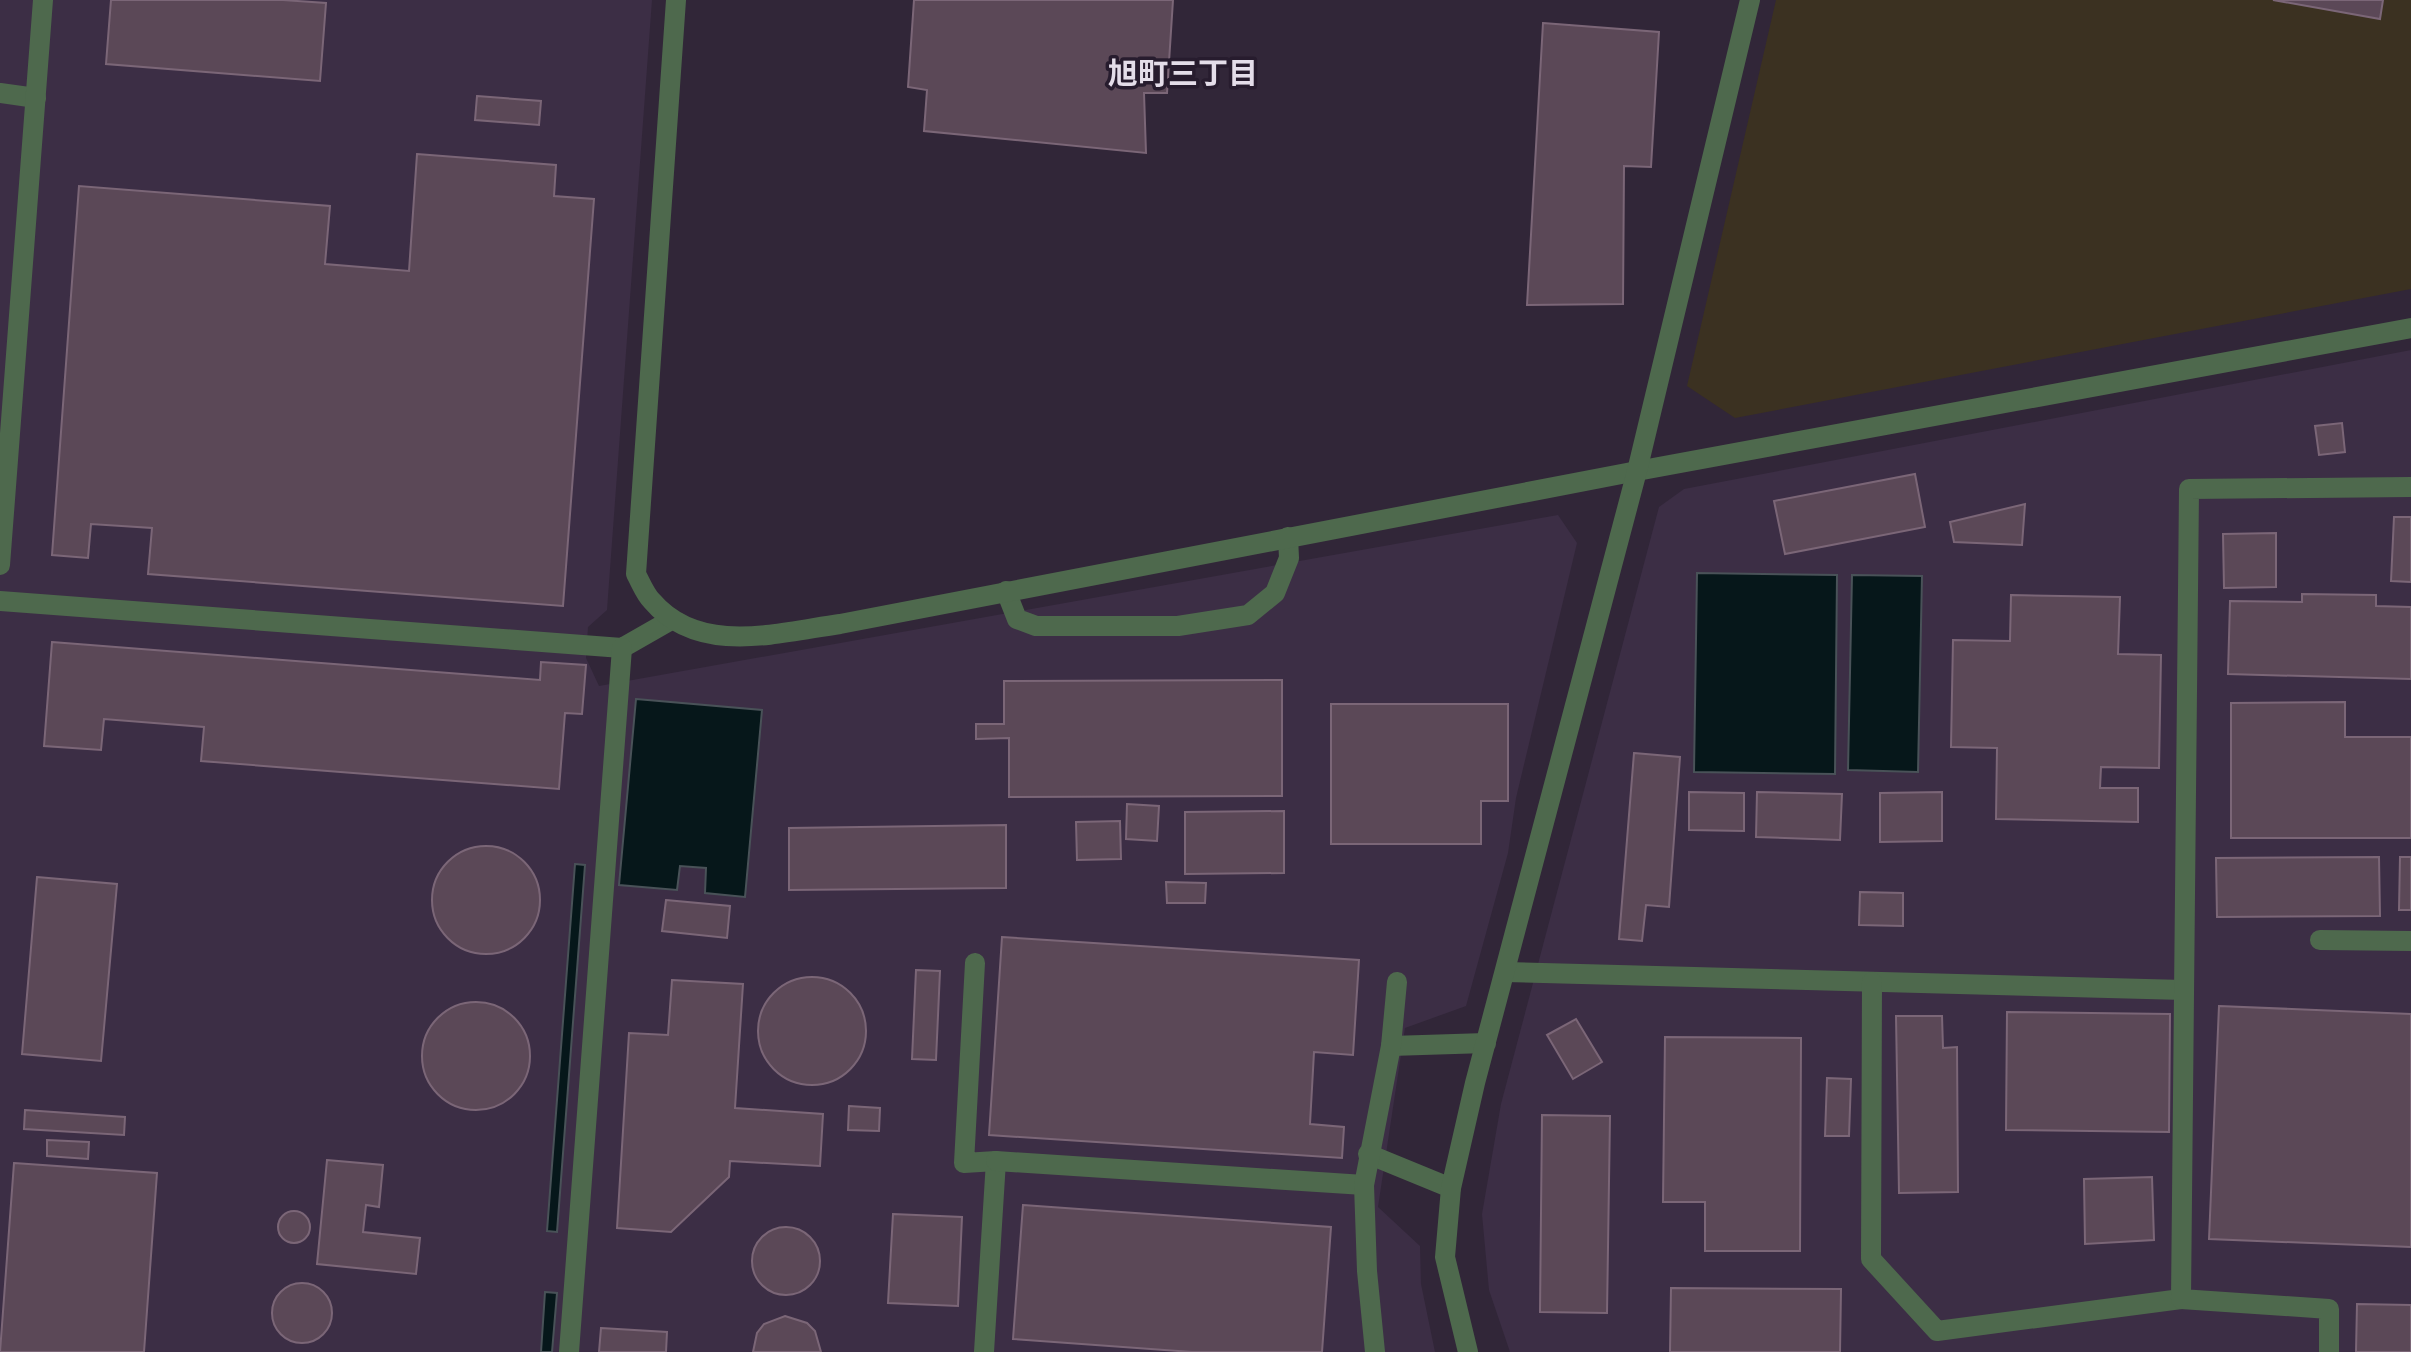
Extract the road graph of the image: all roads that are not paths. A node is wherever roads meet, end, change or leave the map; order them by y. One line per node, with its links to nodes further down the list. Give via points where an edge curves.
1 (43, 0): 5 (street)
2 (676, 0): 13 (street, via 636,574 650,600)
3 (1750, 0): 7 (street)
4 (0, 93): 5 (street)
5 (36, 98): 10 (street)
6 (2411, 328): 7 (street)
7 (1637, 471): 9 (street); 18 (street)
8 (2411, 487): 21 (street, via 2189,489)
9 (1288, 537): 11 (street); 11 (street, via 1289,558 1275,593 1248,615 1178,626 1036,626 1017,619)
10 (0, 565)
11 (1006, 591): 13 (street, via 751,637 693,632)
12 (0, 601): 14 (street)
13 (671, 620): 14 (street)
14 (622, 648): 29 (street)
15 (2320, 940): 16 (street)
16 (2411, 941)
17 (975, 963): 25 (street, via 964,1163)
18 (1505, 972): 20 (street); 22 (street)
19 (1397, 982): 23 (street)
20 (1872, 982): 21 (street); 28 (street, via 1871,1259 1937,1331)
21 (2184, 990): 28 (street)
22 (1486, 1043): 23 (street); 27 (street)
23 (1391, 1046): 24 (street)
24 (1368, 1154): 26 (street); 27 (street)
25 (996, 1161): 26 (street); 30 (street)
26 (1364, 1185): 31 (street)
27 (1451, 1188): 32 (street, via 1445,1257)
28 (2181, 1299): 33 (street, via 2329,1309)
29 (569, 1352)
30 (984, 1352)
31 (1375, 1352)
32 (1468, 1352)
33 (2329, 1352)

